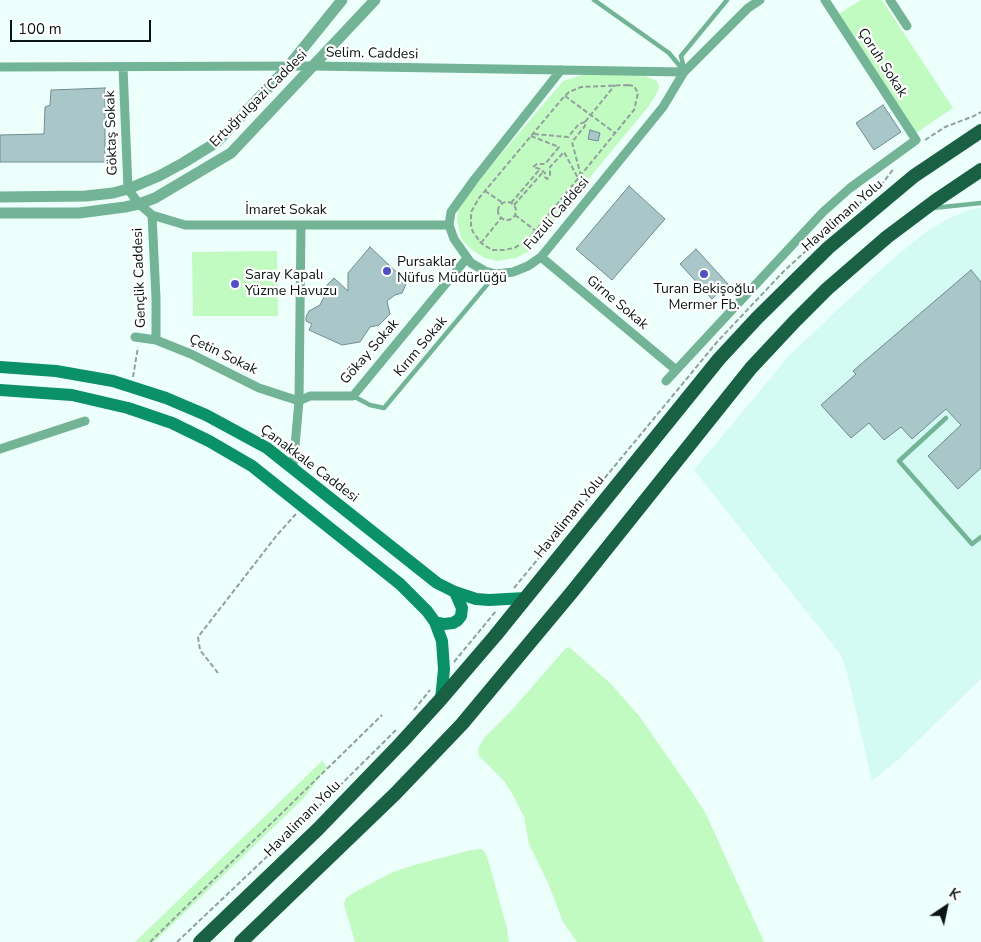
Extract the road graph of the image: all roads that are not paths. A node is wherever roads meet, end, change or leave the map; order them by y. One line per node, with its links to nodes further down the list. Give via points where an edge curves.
1 (342, 0): 12 (street, Ertuğrulgazi Caddesi)
2 (375, 0): 9 (street, Ertuğrulgazi Caddesi)
3 (594, 0): 14 (lane, via 669,53)
4 (727, 0): 14 (lane, via 681,56)
5 (760, 0): 14 (street, Fuzuli Caddesi)
6 (825, 0): 31 (street, Çoruh Sokak, via 919,141 850,188 823,212)
7 (890, 0): 8 (street)
8 (907, 26)
9 (314, 66): 12 (street, Selim. Caddesi); 13 (street, Selim. Caddesi); 17 (street, Ertuğrulgazi Caddesi, via 231,153 155,198)
10 (0, 67): 11 (street, Selim. Caddesi)
11 (122, 67): 12 (street, Selim. Caddesi); 17 (street, Göktaş Sokak)
12 (287, 68): 17 (street, Ertuğrulgazi Caddesi, via 217,142 159,176)
13 (561, 70): 14 (street, Selim. Caddesi); 24 (street, via 474,180 451,212)
14 (684, 72): 25 (street, Fuzuli Caddesi, via 663,107)
15 (981, 132): 42 (highway, Havalimanı Yolu, via 914,176 828,248 757,318 719,359)
16 (981, 170): 20 (highway)
17 (133, 196): 18 (street, Ertuğrulgazi Caddesi); 21 (street, Ertuğrulgazi Caddesi, via 79,213); 22 (street, İmaret Sokak)
18 (0, 197)
19 (981, 203): 20 (lane)
20 (924, 210): 46 (highway, via 828,289 771,346 462,724 395,794)
21 (0, 213)
22 (152, 215): 23 (street, İmaret Sokak, via 185,225); 29 (street, Gençlik Caddesi)
23 (301, 225): 24 (street, İmaret Sokak); 35 (street)
24 (449, 225): 26 (street)
25 (541, 257): 27 (street, Fuzuli Caddesi, via 513,272); 31 (street, Girne Sokak)
26 (467, 258): 27 (street); 34 (street, Gökay Sokak)
27 (496, 274): 34 (lane, Kırım Sokak, via 384,408)
28 (137, 337): 29 (street, Çetin Sokak)
29 (156, 340): 35 (street, Çetin Sokak, via 258,388)
30 (0, 367): 39 (main road, Çanakkale Caddesi, via 65,372 132,386 213,418 249,437)
31 (675, 369): 32 (street)
32 (666, 381)
33 (0, 390): 43 (main road, via 65,394 110,403 164,420 209,441 252,466 288,493 400,584)
34 (353, 396): 35 (street, Gökay Sokak, via 310,396)
35 (299, 402): 39 (street)
36 (946, 418): 40 (lane, via 899,461 972,544)
37 (85, 421): 38 (street)
38 (0, 449)
39 (293, 468): 41 (main road, Çanakkale Caddesi, via 431,579)
40 (981, 536)
41 (455, 592): 42 (main road, Çanakkale Caddesi, via 476,598); 43 (main road, via 462,608 461,616 453,623)
42 (525, 598): 44 (highway, Havalimanı Yolu)
43 (435, 622): 44 (main road, via 442,641)
44 (441, 699): 45 (highway, Havalimanı Yolu, via 325,822)
45 (200, 942)
46 (241, 942)

